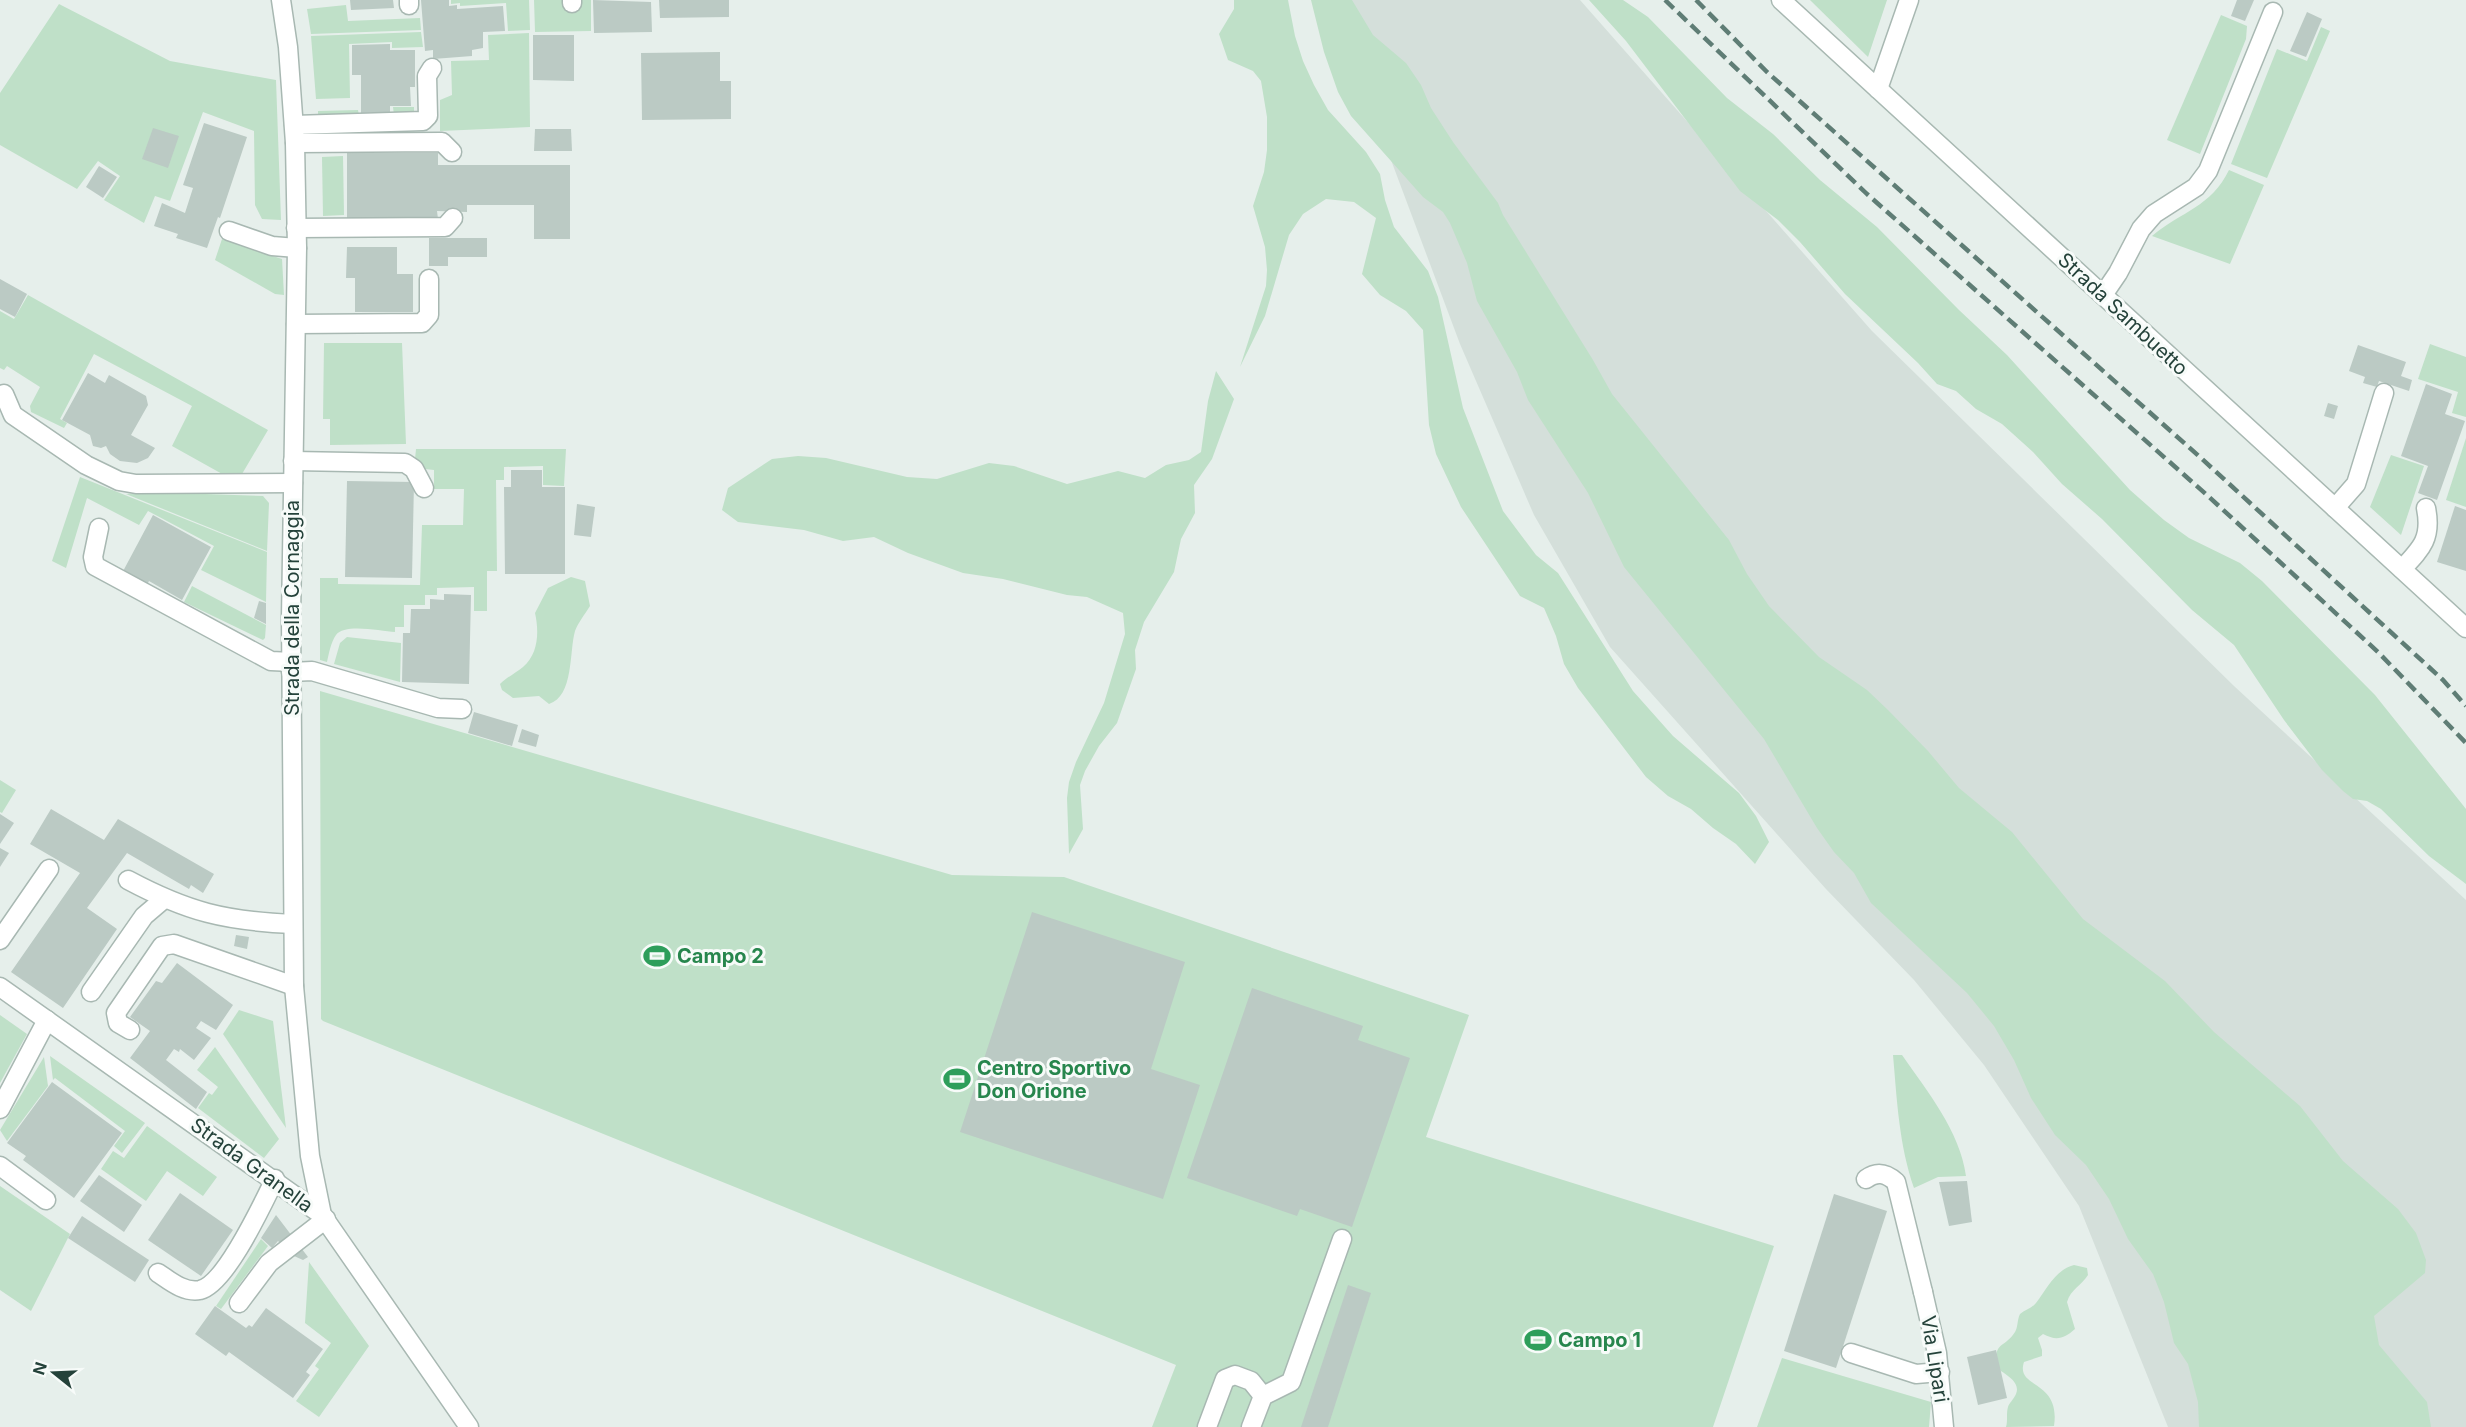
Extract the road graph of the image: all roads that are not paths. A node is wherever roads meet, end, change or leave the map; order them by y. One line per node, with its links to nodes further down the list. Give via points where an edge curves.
1 (281, 0): 7 (street, Strada della Cornaggia)
2 (1781, 0): 6 (street, Strada Sambuetto)
3 (1909, 0): 6 (street)
4 (2273, 12): 14 (street, via 2208,171 2196,187 2154,214 2141,229)
5 (432, 68): 7 (street, via 427,76 428,116 423,121)
6 (1878, 89): 14 (street, Strada Sambuetto)
7 (294, 134): 8 (street, via 442,142); 10 (street, Strada della Cornaggia)
8 (452, 152)
9 (453, 218): 10 (street, via 445,227)
10 (296, 228): 12 (street, Strada della Cornaggia)
11 (229, 231): 12 (street, via 272,246)
12 (297, 248): 15 (street, Strada della Cornaggia)
13 (429, 279): 15 (street, via 429,315 422,323)
14 (2103, 295): 21 (street, Strada Sambuetto)
15 (296, 324): 18 (street, Strada della Cornaggia)
16 (2384, 393): 21 (street, via 2356,484)
17 (4, 394): 19 (street, via 13,415 86,465 119,481)
18 (293, 460): 19 (street, Strada della Cornaggia); 20 (street, via 405,463 414,469)
19 (293, 483): 26 (street, Strada della Cornaggia)
20 (424, 488)
21 (2335, 508): 24 (street, Strada Sambuetto)
22 (2426, 508): 24 (street, via 2429,525 2423,547)
23 (99, 528): 26 (street, via 95,566 271,661)
24 (2402, 569): 25 (street, Strada Sambuetto)
25 (2466, 627)
26 (291, 667): 27 (street, via 438,708); 31 (street, Strada della Cornaggia)
27 (462, 708)
28 (49, 869): 32 (street)
29 (128, 880): 30 (street)
30 (164, 900): 31 (street, via 232,920); 35 (street, via 144,916)
31 (293, 924): 33 (street, Strada della Cornaggia)
32 (0, 940)
33 (294, 986): 37 (street, via 174,944 162,946 117,1013 118,1023); 43 (street, Strada della Cornaggia, via 310,1156)
34 (0, 987): 36 (street, Strada Granella)
35 (91, 992)
36 (47, 1020): 38 (street); 40 (street, Strada Granella)
37 (130, 1030)
38 (0, 1108)
39 (0, 1166): 42 (street)
40 (275, 1179): 43 (street, Strada Granella); 45 (street, via 246,1239 211,1285 199,1290 182,1288)
41 (1866, 1179): 48 (street, Via Lipari, via 1880,1174 1889,1175 1896,1182)
42 (46, 1200)
43 (324, 1217): 46 (street, via 269,1263); 50 (street, Strada Granella)
44 (1342, 1239): 49 (street, via 1291,1382)
45 (158, 1273)
46 (239, 1303)
47 (1851, 1353): 48 (street, via 1916,1374)
48 (1940, 1372): 53 (street, Via Lipari)
49 (1263, 1396): 51 (street, via 1251,1381 1234,1375 1225,1379); 52 (street)
50 (470, 1427)
51 (1207, 1427)
52 (1251, 1427)
53 (1944, 1427)

